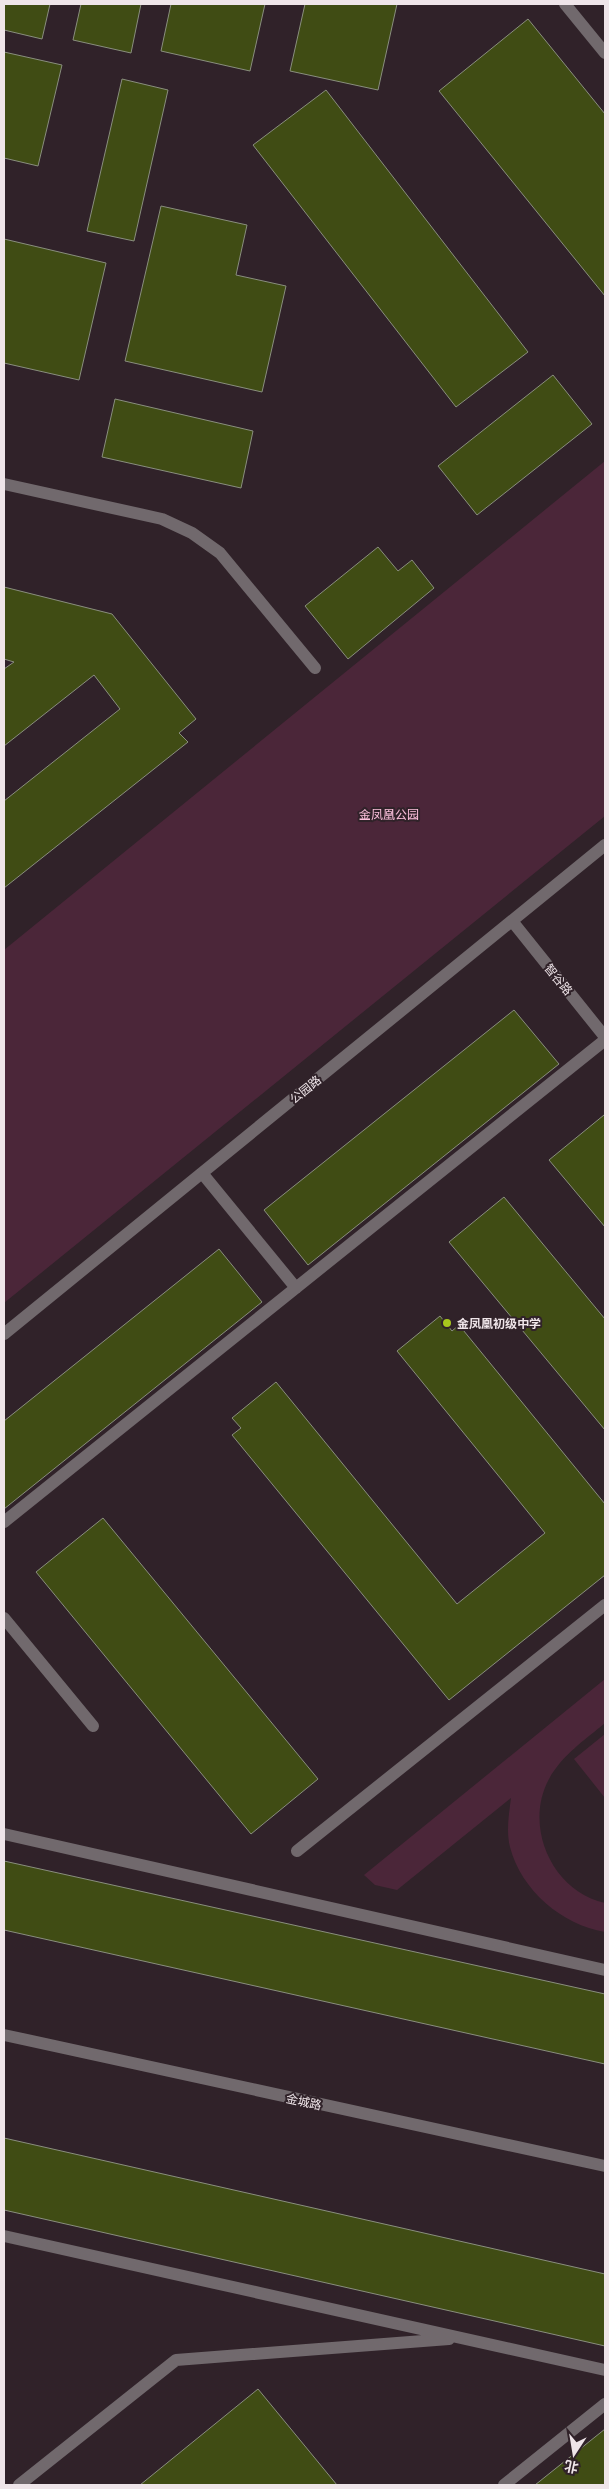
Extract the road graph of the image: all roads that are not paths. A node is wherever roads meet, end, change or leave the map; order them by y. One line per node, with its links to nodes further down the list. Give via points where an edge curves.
1 (565, 4): 2 (street)
2 (605, 53)
3 (4, 484): 4 (street, via 162,519 192,533 220,553)
4 (315, 668)
5 (605, 845): 6 (street, 公园路)
6 (512, 920): 7 (street, 智谷路); 8 (street, 公园路)
7 (605, 1038): 9 (street)
8 (202, 1173): 9 (street); 10 (street, 公园路)
9 (296, 1288): 11 (street)
10 (4, 1334)
11 (4, 1522)
12 (605, 1605): 16 (street)
13 (4, 1618): 14 (street)
14 (94, 1726)
15 (4, 1834): 17 (street)
16 (297, 1851)
17 (605, 1970)
18 (4, 2035): 19 (street, 金城路)
19 (605, 2166)
20 (4, 2236): 21 (street)
21 (462, 2338): 22 (street); 24 (street, via 176,2360)
22 (605, 2370)
23 (605, 2404): 25 (street)
24 (19, 2485)
25 (504, 2485)

